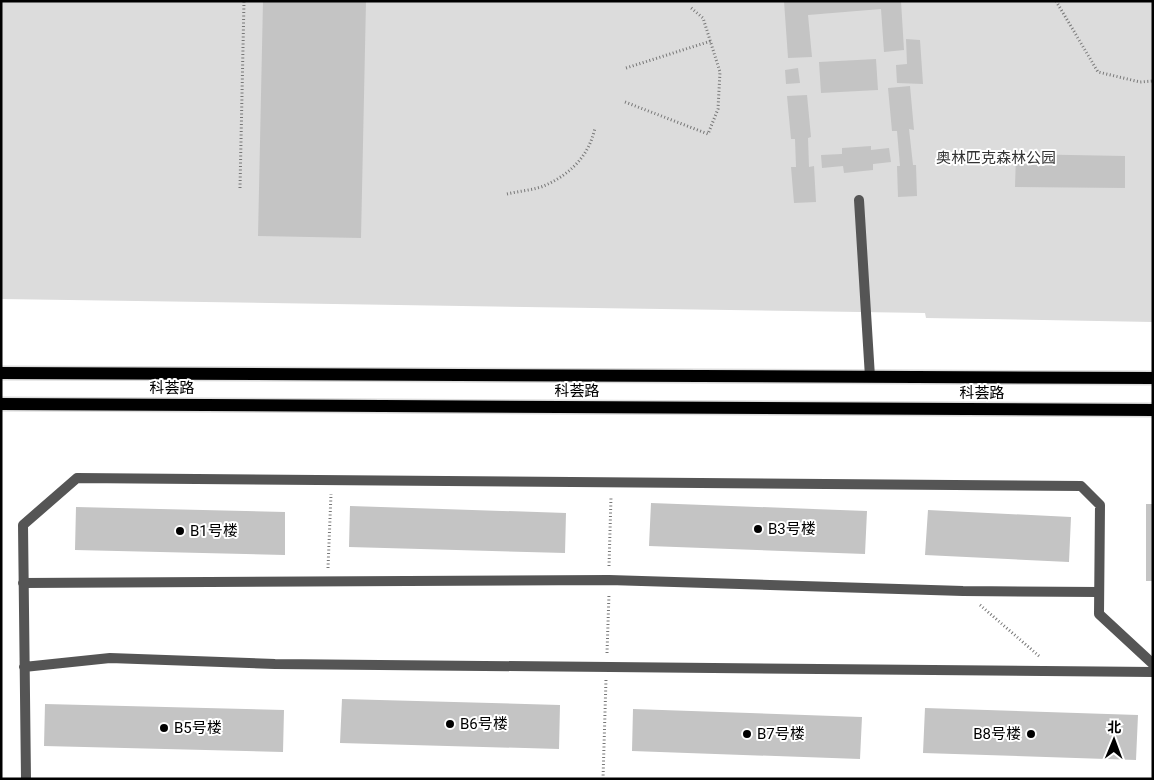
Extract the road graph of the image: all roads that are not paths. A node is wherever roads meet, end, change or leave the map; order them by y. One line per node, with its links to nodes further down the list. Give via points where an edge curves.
1 (859, 200): 3 (street)
2 (1, 373): 3 (main road, 科荟路)
3 (870, 377): 4 (main road, 科荟路)
4 (1153, 378)
5 (1, 404): 6 (main road, 科荟路)
6 (1153, 410)
7 (24, 583): 8 (street, via 609,580); 8 (street, via 23,526 77,478 1081,486 1100,505); 10 (street)
8 (1099, 592): 9 (street, via 1098,614)
9 (1153, 664)
10 (24, 667): 11 (street, via 110,658 275,664); 12 (street)
11 (1153, 672)
12 (26, 779)

